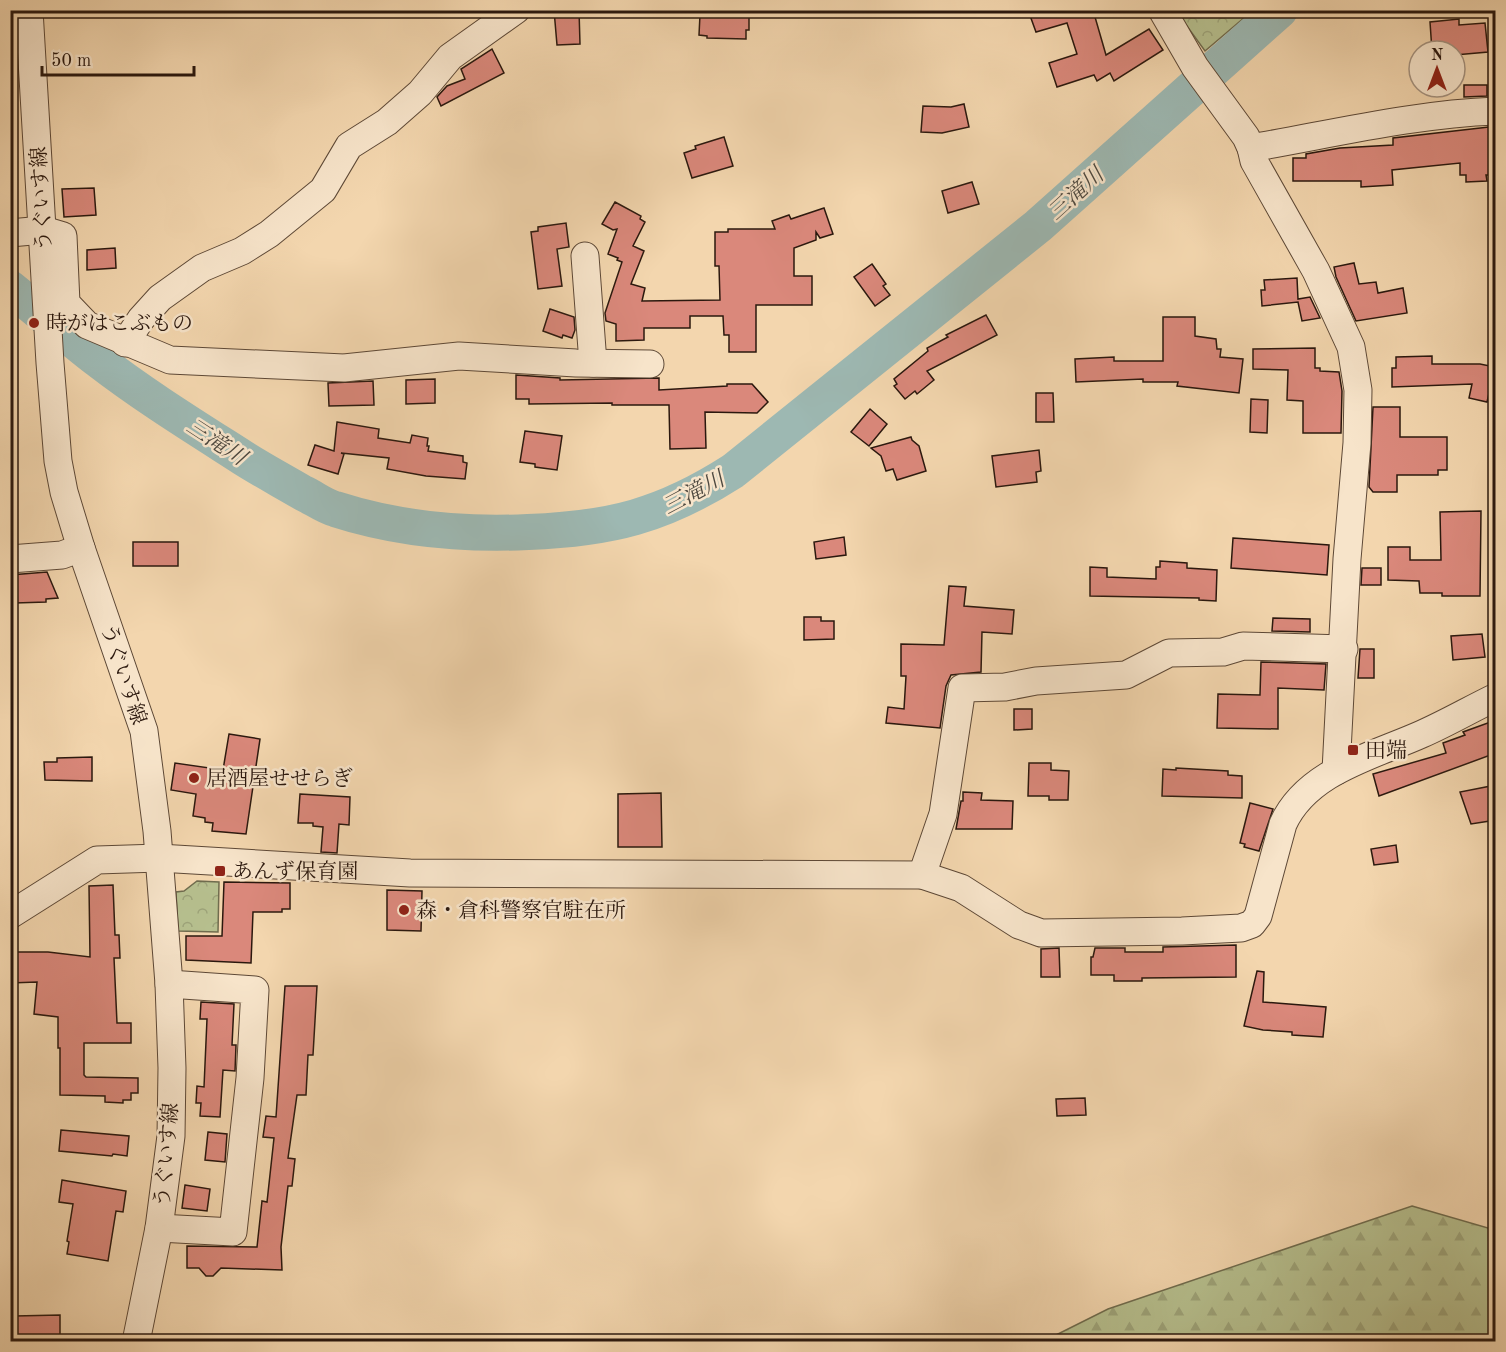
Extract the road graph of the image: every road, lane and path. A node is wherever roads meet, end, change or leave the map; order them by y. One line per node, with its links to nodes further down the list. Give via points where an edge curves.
1 (29, 10): 6 (street, うぐいす線)
2 (516, 10): 9 (street, via 450,57 387,122 349,146 323,190 269,234 202,268 160,298)
3 (1162, 10): 5 (street)
4 (1496, 111): 5 (street, via 1417,119)
5 (1251, 148): 14 (street, via 1254,161 1316,271 1351,347 1358,390 1358,443 1347,559)
6 (43, 230): 7 (street); 9 (street, via 63,236 66,303 87,326); 12 (street, うぐいす線, via 54,427 64,492)
7 (10, 233)
8 (585, 256): 10 (street)
9 (125, 343): 10 (street, via 170,360 344,368 459,356)
10 (593, 363): 11 (street)
11 (650, 364)
12 (81, 548): 13 (street, via 62,555); 17 (street, うぐいす線, via 144,731)
13 (10, 559)
14 (1344, 649): 16 (street); 18 (street, via 1243,646 1223,652 1168,653 1126,675 962,688 943,814)
15 (1496, 697): 16 (street)
16 (1336, 771): 18 (street, via 1300,797 1288,813 1258,916 1252,924 1241,928 1041,933 1019,925 961,888)
17 (159, 858): 18 (street, via 410,873); 19 (street, via 97,860); 20 (street, うぐいす線)
18 (921, 875)
19 (10, 915)
20 (169, 984): 21 (street, うぐいす線, via 171,1136); 21 (street, via 255,990 233,1232)
21 (159, 1228): 22 (street, うぐいす線)
22 (136, 1341)

